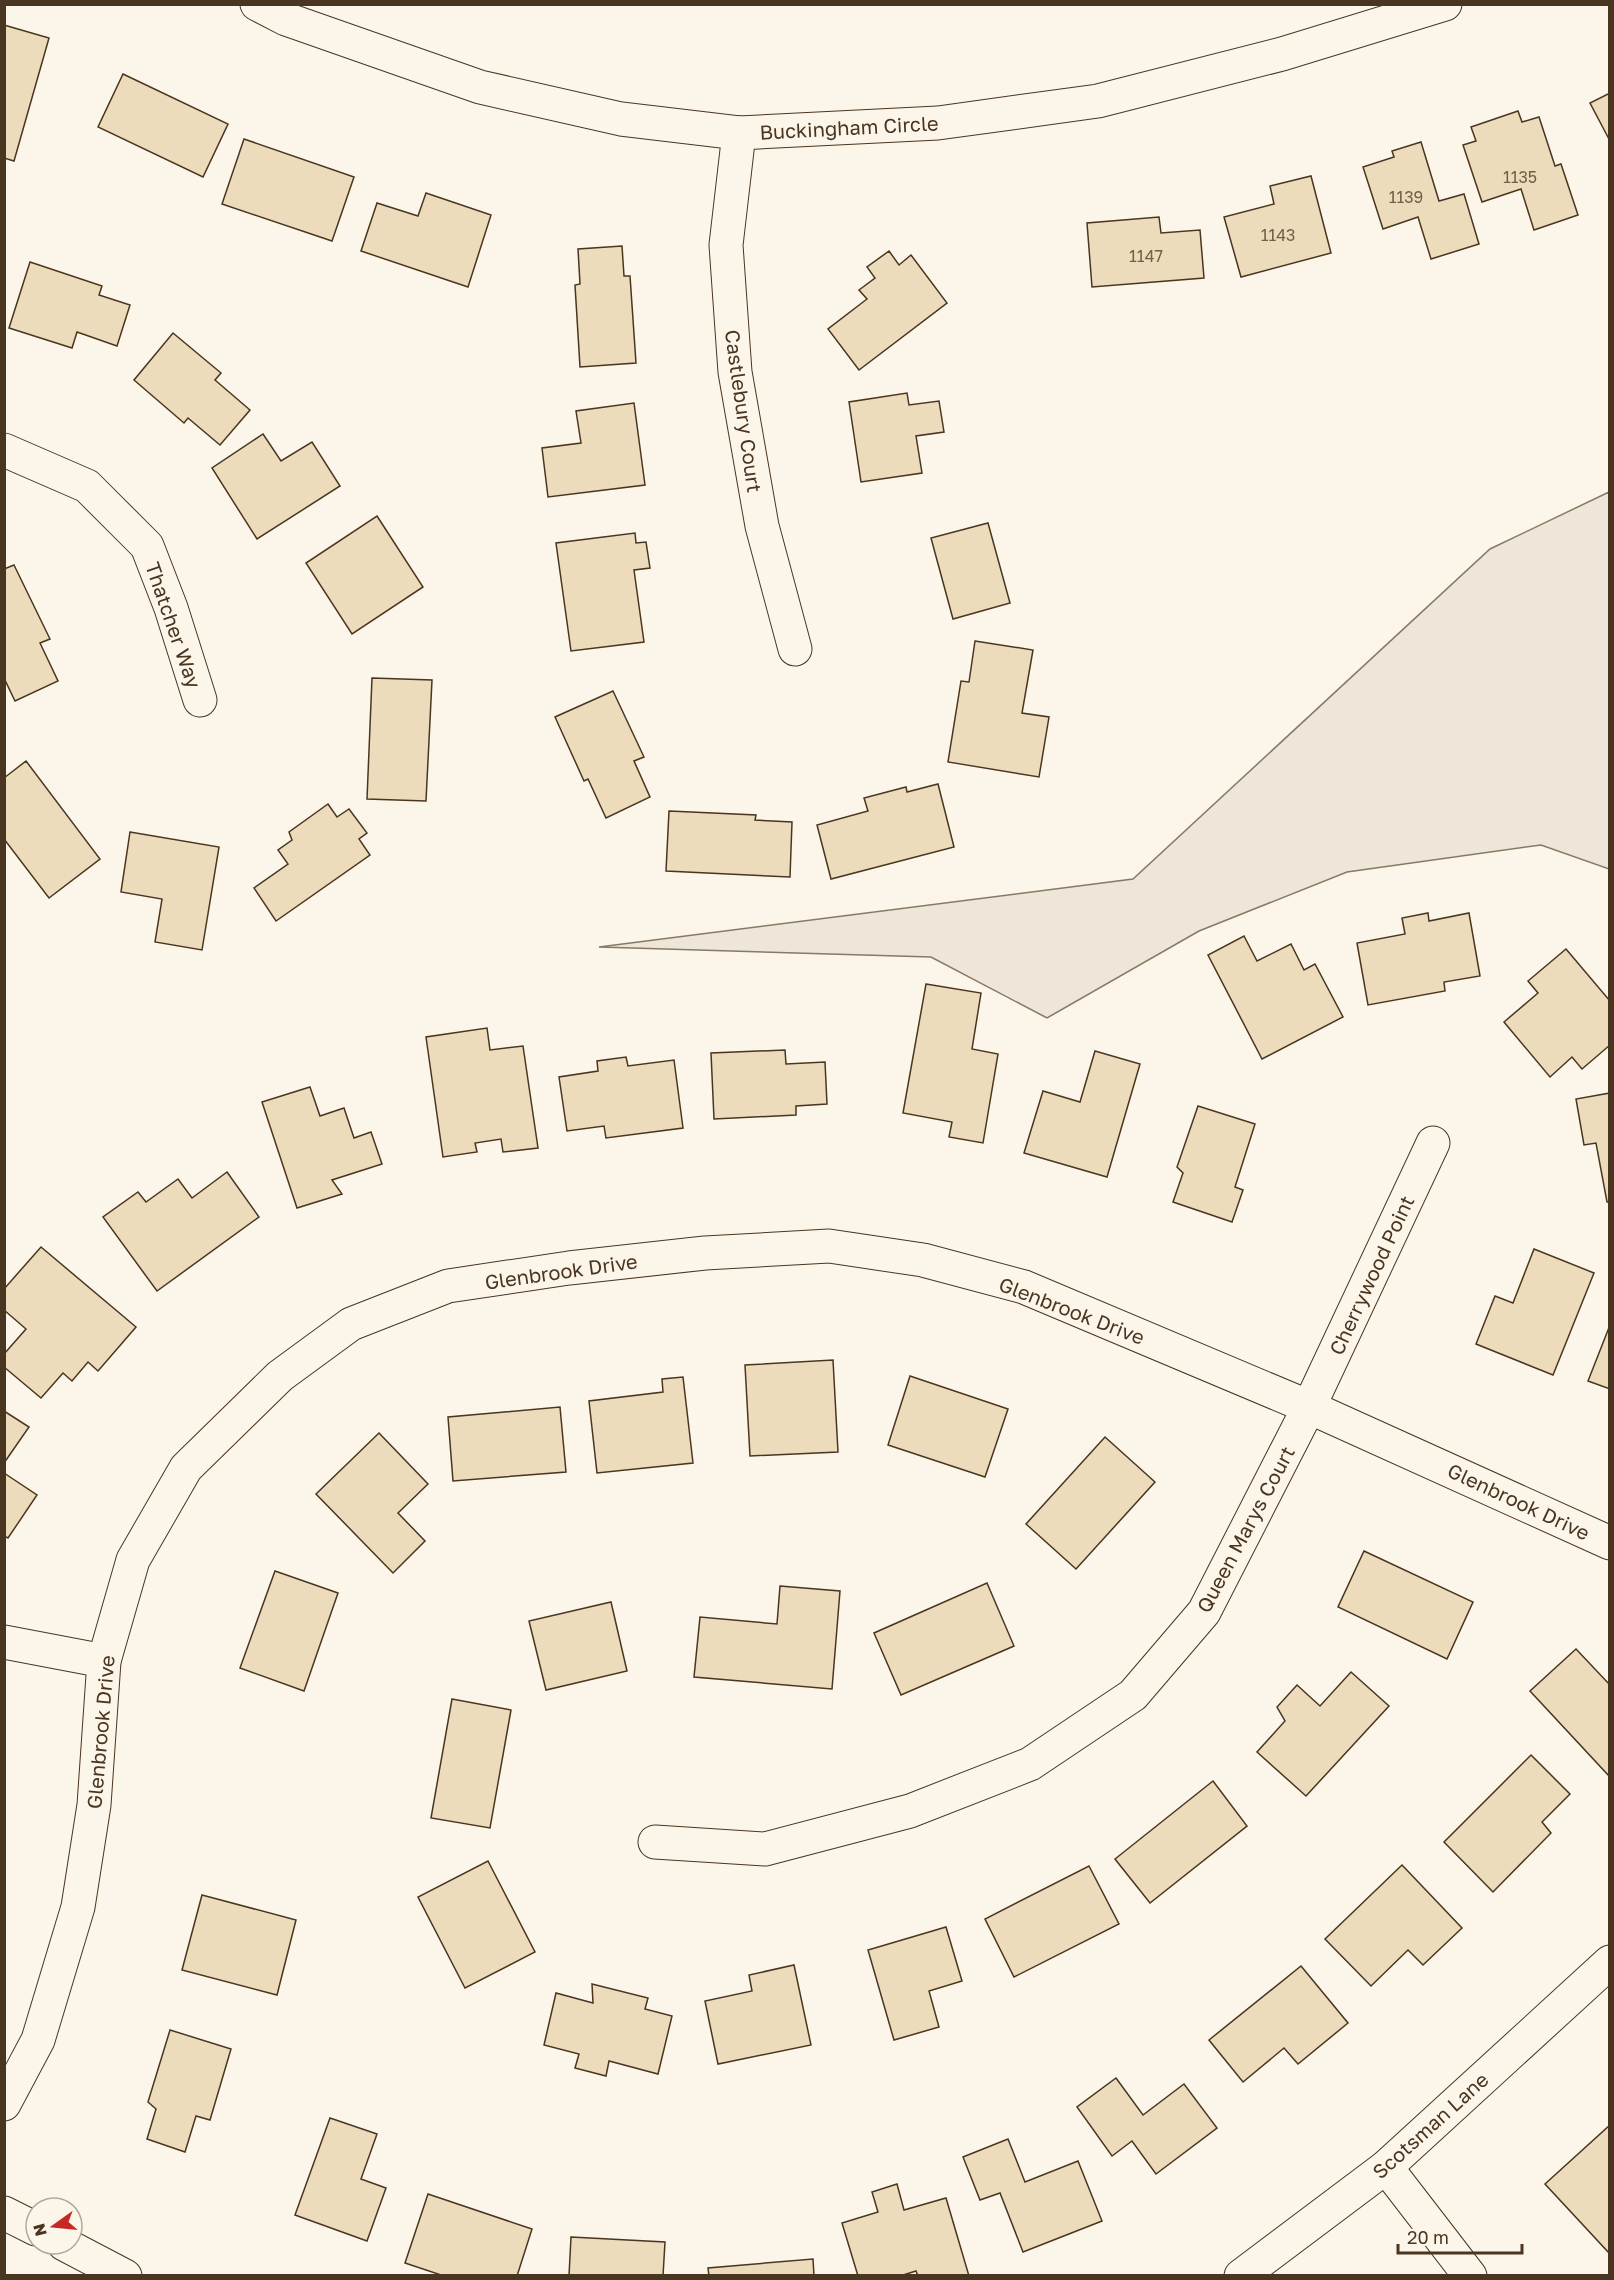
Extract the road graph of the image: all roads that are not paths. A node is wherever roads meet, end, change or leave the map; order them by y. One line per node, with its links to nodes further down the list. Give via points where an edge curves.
1 (257, 4): 3 (street, Buckingham Circle, via 286,19 480,87 621,119)
2 (1445, 4): 3 (street, Buckingham Circle, via 1282,54 1098,101 938,123)
3 (739, 133): 5 (street, Castlebury Court, via 726,245 735,372 762,526)
4 (4, 450): 6 (street, Thatcher Way, via 87,486 147,546)
5 (795, 649)
6 (200, 700)
7 (1433, 1143): 8 (street, Cherrywood Point)
8 (1310, 1407): 9 (street, Glenbrook Drive); 11 (street, Glenbrook Drive, via 1024,1287 923,1260 830,1246 705,1253 448,1286 351,1324 280,1376 186,1468 133,1560); 12 (street, Queen Marys Court, via 1204,1612 1132,1695 1030,1764 910,1810 765,1849)
9 (1610, 1543)
10 (4, 1642): 11 (street)
11 (104, 1661): 14 (street, Glenbrook Drive, via 94,1805 78,1907 38,2040)
12 (655, 1842)
13 (1610, 1962): 15 (street, Scotsman Lane)
14 (4, 2104)
15 (1386, 2167): 20 (street, Scotsman Lane); 21 (street)
16 (4, 2213): 17 (street)
17 (24, 2223)
18 (84, 2254): 19 (street)
19 (125, 2276)
20 (1240, 2276)
21 (1470, 2276)

